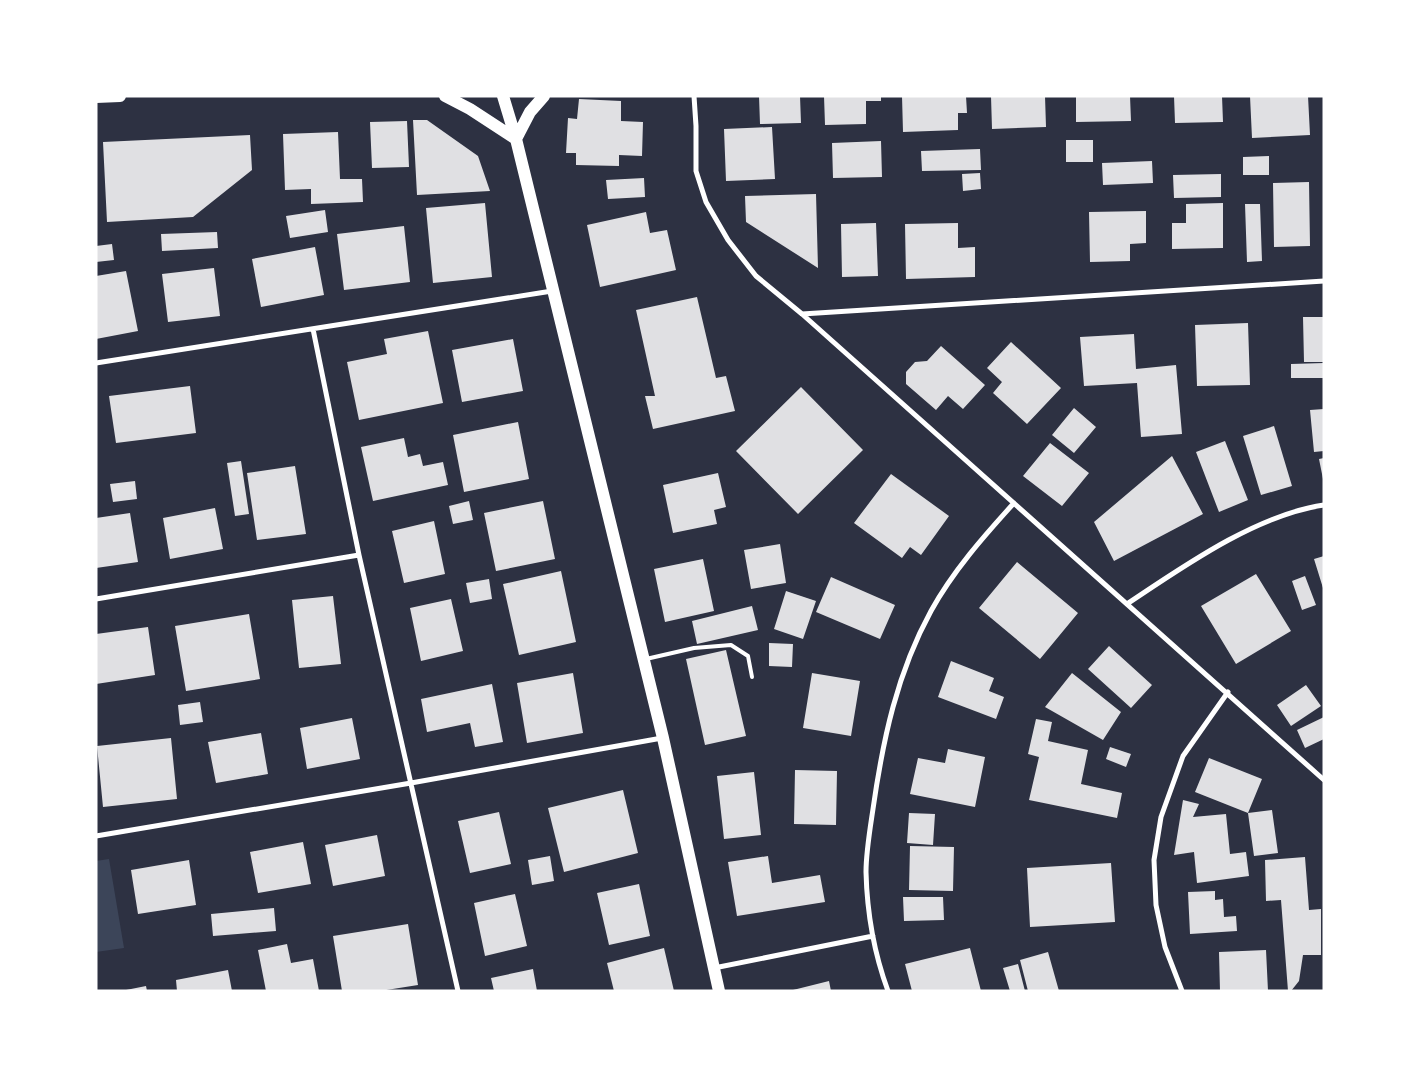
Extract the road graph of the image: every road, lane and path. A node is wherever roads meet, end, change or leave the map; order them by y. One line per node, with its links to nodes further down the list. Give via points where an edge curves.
1 (120, 96): 6 (main road)
2 (445, 96): 7 (main road)
3 (503, 96): 7 (main road)
4 (544, 96): 7 (main road, via 530,112)
5 (694, 96): 10 (street, via 696,171 706,202 728,240 756,276)
6 (96, 97)
7 (516, 139): 9 (main road)
8 (1324, 281): 10 (street)
9 (552, 291): 11 (street); 18 (main road)
10 (802, 314): 13 (street)
11 (313, 329): 12 (street); 15 (street)
12 (96, 363)
13 (1014, 503): 17 (street); 25 (street, via 963,563 932,610 904,666 888,726 871,823 866,871)
14 (1324, 504): 17 (street, via 1259,525 1193,561)
15 (359, 555): 16 (street); 23 (street)
16 (96, 599)
17 (1127, 604): 20 (street)
18 (644, 659): 19 (lane, via 694,648 731,645 748,656); 21 (main road)
19 (752, 677)
20 (1228, 692): 22 (street); 30 (street, via 1183,756 1161,817 1154,860 1156,905 1165,947)
21 (663, 738): 23 (street); 26 (main road)
22 (1324, 780)
23 (411, 784): 24 (street); 27 (street)
24 (96, 836)
25 (872, 936): 26 (street); 29 (street)
26 (714, 968): 28 (main road)
27 (458, 991)
28 (719, 991)
29 (888, 991)
30 (1182, 991)

